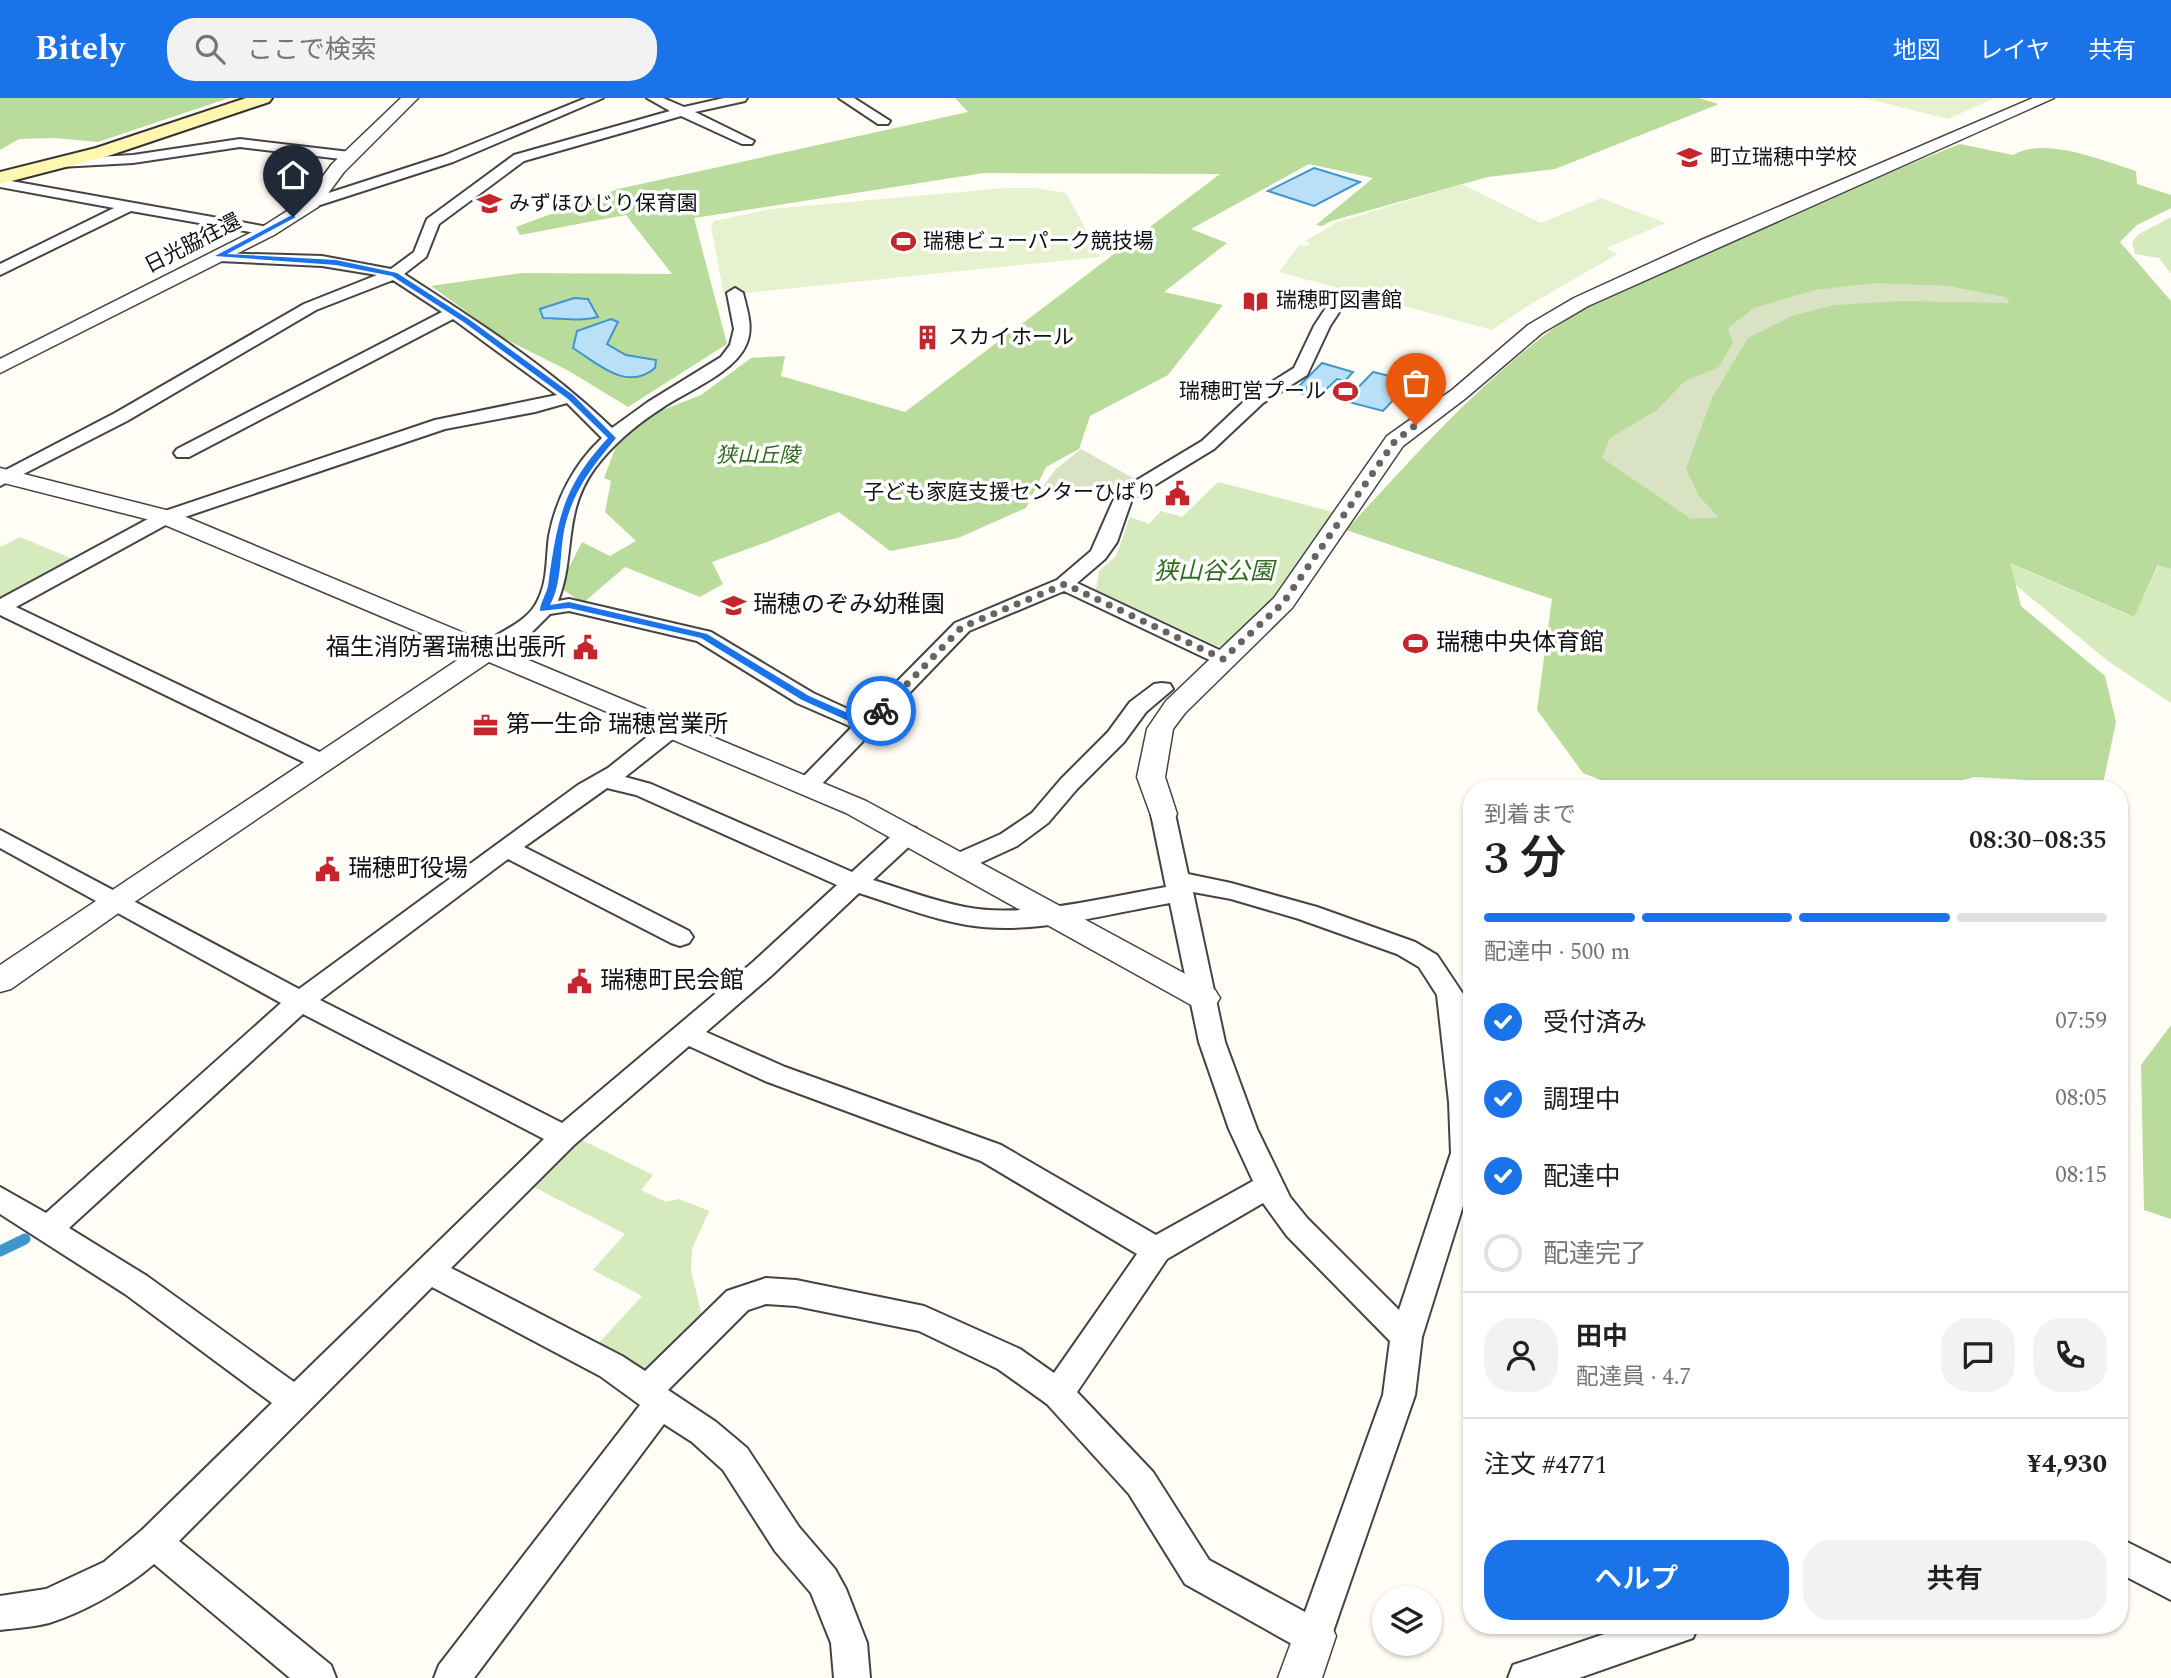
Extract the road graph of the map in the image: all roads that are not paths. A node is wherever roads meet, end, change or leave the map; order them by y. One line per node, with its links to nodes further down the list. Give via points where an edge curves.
1 (263, 98): 12 (main road, via 141,141)
2 (411, 98): 11 (street, 日光脇往還)
3 (597, 98): 15 (street, via 448,159)
4 (653, 98): 8 (street)
5 (741, 98): 8 (street)
6 (845, 98): 9 (street)
7 (2046, 98): 34 (street, via 1705,245 1581,302 1535,329 1395,441 1283,603)
8 (684, 111): 10 (street); 20 (street, via 519,158 432,222 421,254)
9 (883, 121)
10 (747, 141)
11 (350, 156): 12 (street, via 240,143 133,159); 15 (street, 日光脇往還)
12 (60, 163): 13 (main road)
13 (0, 178)
14 (0, 183): 16 (street)
15 (312, 203): 17 (street, 日光脇往還)
16 (127, 207): 17 (street); 19 (street)
17 (268, 231): 18 (street, 日光脇往還)
18 (219, 256): 20 (street, via 336,262); 24 (street, 日光脇往還)
19 (0, 270)
20 (394, 274): 23 (street); 28 (street, via 300,312 121,417)
21 (735, 293): 26 (street, via 743,338 739,349)
22 (1341, 296): 30 (street, via 1301,371 1257,399 1208,445 1124,496 1107,542)
23 (454, 312): 25 (street); 27 (street)
24 (0, 367)
25 (570, 397): 26 (street); 29 (street, via 441,424)
26 (612, 438): 32 (street, via 573,490 561,525 551,594)
27 (183, 453)
28 (3, 477): 29 (street)
29 (166, 517): 31 (street); 33 (street)
30 (1065, 584): 34 (street); 36 (street, via 962,627)
31 (0, 607): 38 (street)
32 (543, 609): 33 (street, via 517,634); 36 (street, via 569,605 704,636 805,698)
33 (488, 651): 37 (street); 38 (street)
34 (1223, 659): 41 (street, via 1175,707 1160,729 1151,777)
35 (1162, 689): 45 (street, via 1138,707 1040,818 1009,840)
36 (867, 726): 40 (street)
37 (670, 730): 39 (street); 40 (street)
38 (322, 762): 48 (street)
39 (604, 780): 44 (street); 46 (street, via 643,789)
40 (807, 786): 42 (street)
41 (1163, 814): 47 (street)
42 (908, 834): 45 (street); 46 (street)
43 (0, 838): 48 (street)
44 (508, 849): 50 (street); 54 (street)
45 (958, 863): 49 (street)
46 (856, 884): 49 (street, via 965,916); 55 (street)
47 (1180, 887): 49 (street); 52 (street, via 1231,891 1406,948); 53 (street)
48 (116, 900): 51 (street); 54 (street)
49 (1049, 915): 53 (street)
50 (680, 937)
51 (0, 981)
52 (1461, 990): 56 (street)
53 (1204, 998): 59 (street, via 1229,1095)
54 (300, 1001): 57 (street); 61 (street)
55 (686, 1034): 57 (street); 62 (street, via 775,1074 991,1153)
56 (1463, 1102)
57 (564, 1138): 63 (street)
58 (1463, 1172): 64 (street)
59 (1270, 1185): 62 (street); 64 (street, via 1297,1227)
60 (0, 1199): 61 (street)
61 (48, 1229): 67 (street, via 136,1285)
62 (1156, 1250): 65 (street)
63 (427, 1270): 66 (street, via 611,1366); 67 (street)
64 (1406, 1337): 73 (street, via 1399,1395)
65 (1058, 1394): 66 (street, via 1009,1359 925,1319 796,1293 766,1292 738,1300); 73 (street, via 1141,1483 1197,1572)
66 (653, 1397): 75 (street); 76 (street, via 735,1459 787,1539 823,1581 849,1643)
67 (294, 1401): 68 (street)
68 (154, 1542): 71 (street, via 116,1574 48,1606); 74 (street)
69 (2128, 1559): 70 (street)
70 (2171, 1583)
71 (0, 1613)
72 (1657, 1634): 78 (street)
73 (1314, 1636): 77 (street)
74 (318, 1678)
75 (452, 1678)
76 (852, 1678)
77 (1300, 1678)
78 (1526, 1678)

